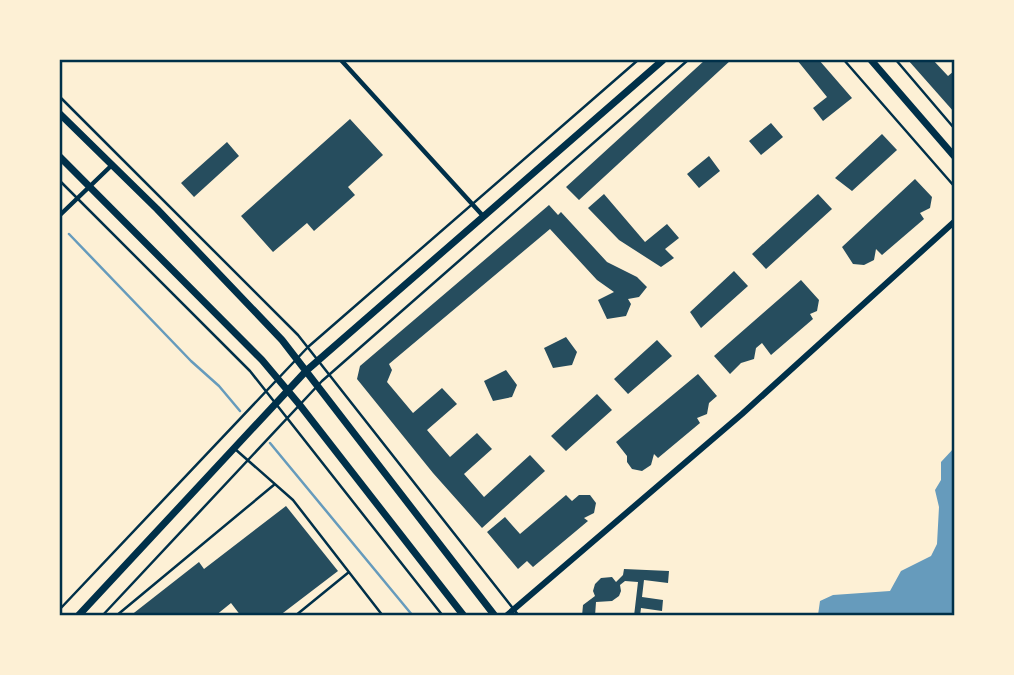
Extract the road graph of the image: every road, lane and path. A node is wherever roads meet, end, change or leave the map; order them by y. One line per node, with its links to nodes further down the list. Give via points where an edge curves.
1 (341, 60): 18 (street)
2 (638, 60): 18 (lane)
3 (663, 60): 20 (main road)
4 (688, 60): 26 (lane)
5 (844, 60): 15 (lane)
6 (871, 60): 11 (main road)
7 (896, 60): 10 (lane)
8 (60, 97): 22 (lane)
9 (60, 114): 13 (main road)
10 (954, 128)
11 (954, 156)
12 (60, 157): 16 (main road)
13 (112, 166): 16 (street); 23 (main road)
14 (60, 181): 17 (lane)
15 (954, 186)
16 (90, 187): 17 (street); 27 (main road)
17 (78, 199): 19 (street); 29 (lane)
18 (472, 204): 20 (street); 22 (lane)
19 (60, 215)
20 (484, 217): 24 (main road)
21 (954, 222): 39 (street, via 742,414)
22 (308, 347): 23 (lane); 24 (lane)
23 (296, 359): 25 (main road); 27 (lane)
24 (318, 360): 25 (main road); 26 (lane)
25 (306, 371): 28 (main road); 30 (main road)
26 (329, 374): 28 (lane); 39 (lane)
27 (277, 377): 29 (lane); 30 (main road)
28 (316, 387): 32 (lane); 47 (main road)
29 (265, 390): 31 (lane); 38 (lane)
30 (288, 390): 31 (main road); 32 (main road)
31 (276, 404): 33 (lane); 34 (main road)
32 (299, 404): 33 (lane); 46 (main road)
33 (286, 418): 35 (lane); 45 (lane)
34 (235, 449): 35 (lane); 40 (main road)
35 (247, 460): 36 (lane); 41 (lane)
36 (275, 484): 37 (lane); 42 (lane)
37 (349, 572): 43 (lane); 44 (lane)
38 (60, 609)
39 (514, 609): 48 (street); 49 (lane)
40 (78, 615)
41 (102, 615)
42 (116, 615)
43 (295, 615)
44 (383, 615)
45 (443, 615)
46 (464, 615)
47 (495, 615)
48 (506, 615)
49 (519, 615)

